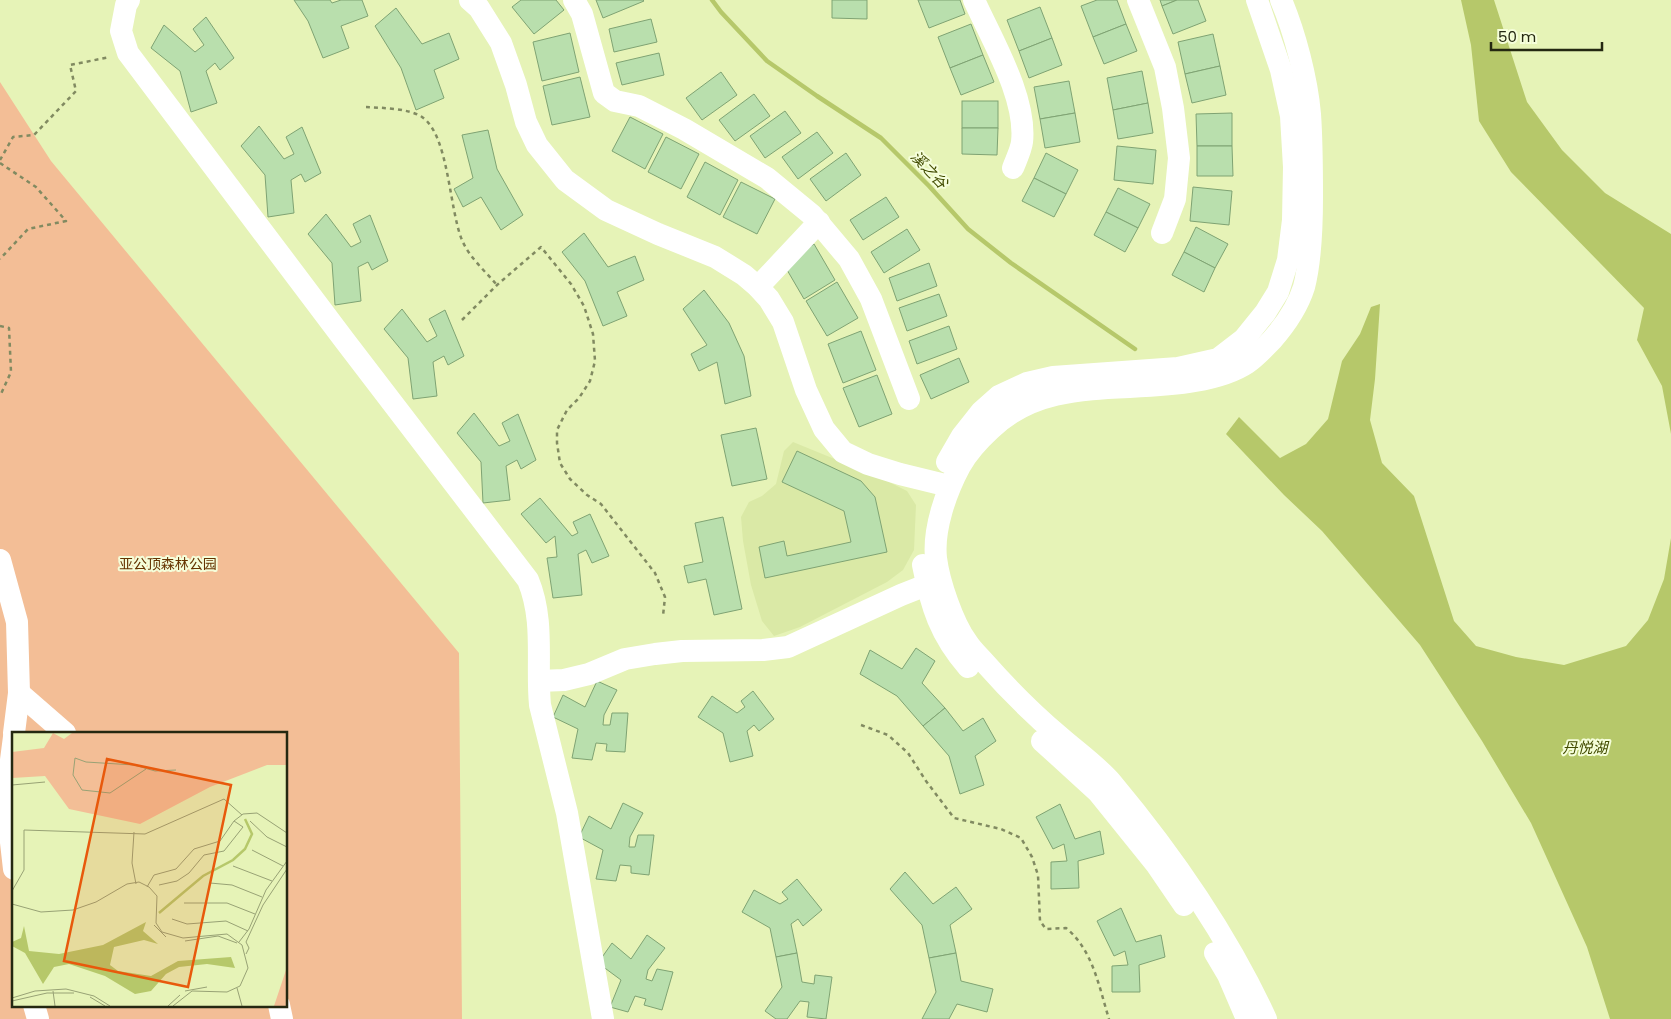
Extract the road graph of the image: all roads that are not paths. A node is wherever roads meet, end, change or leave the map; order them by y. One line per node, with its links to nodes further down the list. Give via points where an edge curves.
1 (129, 0): 16 (street, via 121,31 128,53 528,580 538,615)
2 (470, 0): 11 (street, via 479,8 501,43 526,122 537,145 565,180 606,210 715,257)
3 (574, 0): 9 (street, via 582,14 604,93 615,101 639,106 767,178)
4 (974, 0): 8 (street, via 1010,78 1021,112 1022,143)
5 (1138, 0): 10 (street, via 1165,68 1179,158 1175,200)
6 (1257, 0): 13 (street, via 1281,70 1291,116 1294,167 1288,260 1278,292 1266,313 1244,339 1218,358 1178,368 1053,377 1027,383 1000,396 980,412 962,436 942,470)
7 (1282, 0): 13 (street, via 1301,64 1310,110 1312,157 1309,253 1304,287 1282,329 1245,364 1213,378 1172,385 1075,390 1048,395 1020,407 999,420 982,437)
8 (1013, 168)
9 (819, 222): 11 (street); 12 (street, via 849,258 871,300)
10 (1162, 233)
11 (758, 287): 13 (street, via 783,322 806,390 824,429 843,452 868,464)
12 (909, 399)
13 (944, 484): 15 (street, via 932,499 923,533 923,563)
14 (0, 560): 17 (street, via 17,622)
15 (934, 582): 16 (street, via 788,647 655,654 564,680); 27 (street, via 929,596 942,632 958,655 1050,749 1098,792 1156,864 1198,924 1228,975); 28 (street, via 967,642 1000,680 1107,778 1171,858 1219,930)
16 (539, 681): 26 (street, via 540,705 566,813)
17 (20, 694): 18 (street); 19 (street)
18 (14, 732)
19 (64, 732)
20 (12, 752): 21 (street, via 6,798)
21 (12, 851)
22 (34, 1006): 24 (street)
23 (279, 1006): 25 (street)
24 (38, 1019)
25 (282, 1019)
26 (603, 1019)
27 (1247, 1019)
28 (1266, 1019)

